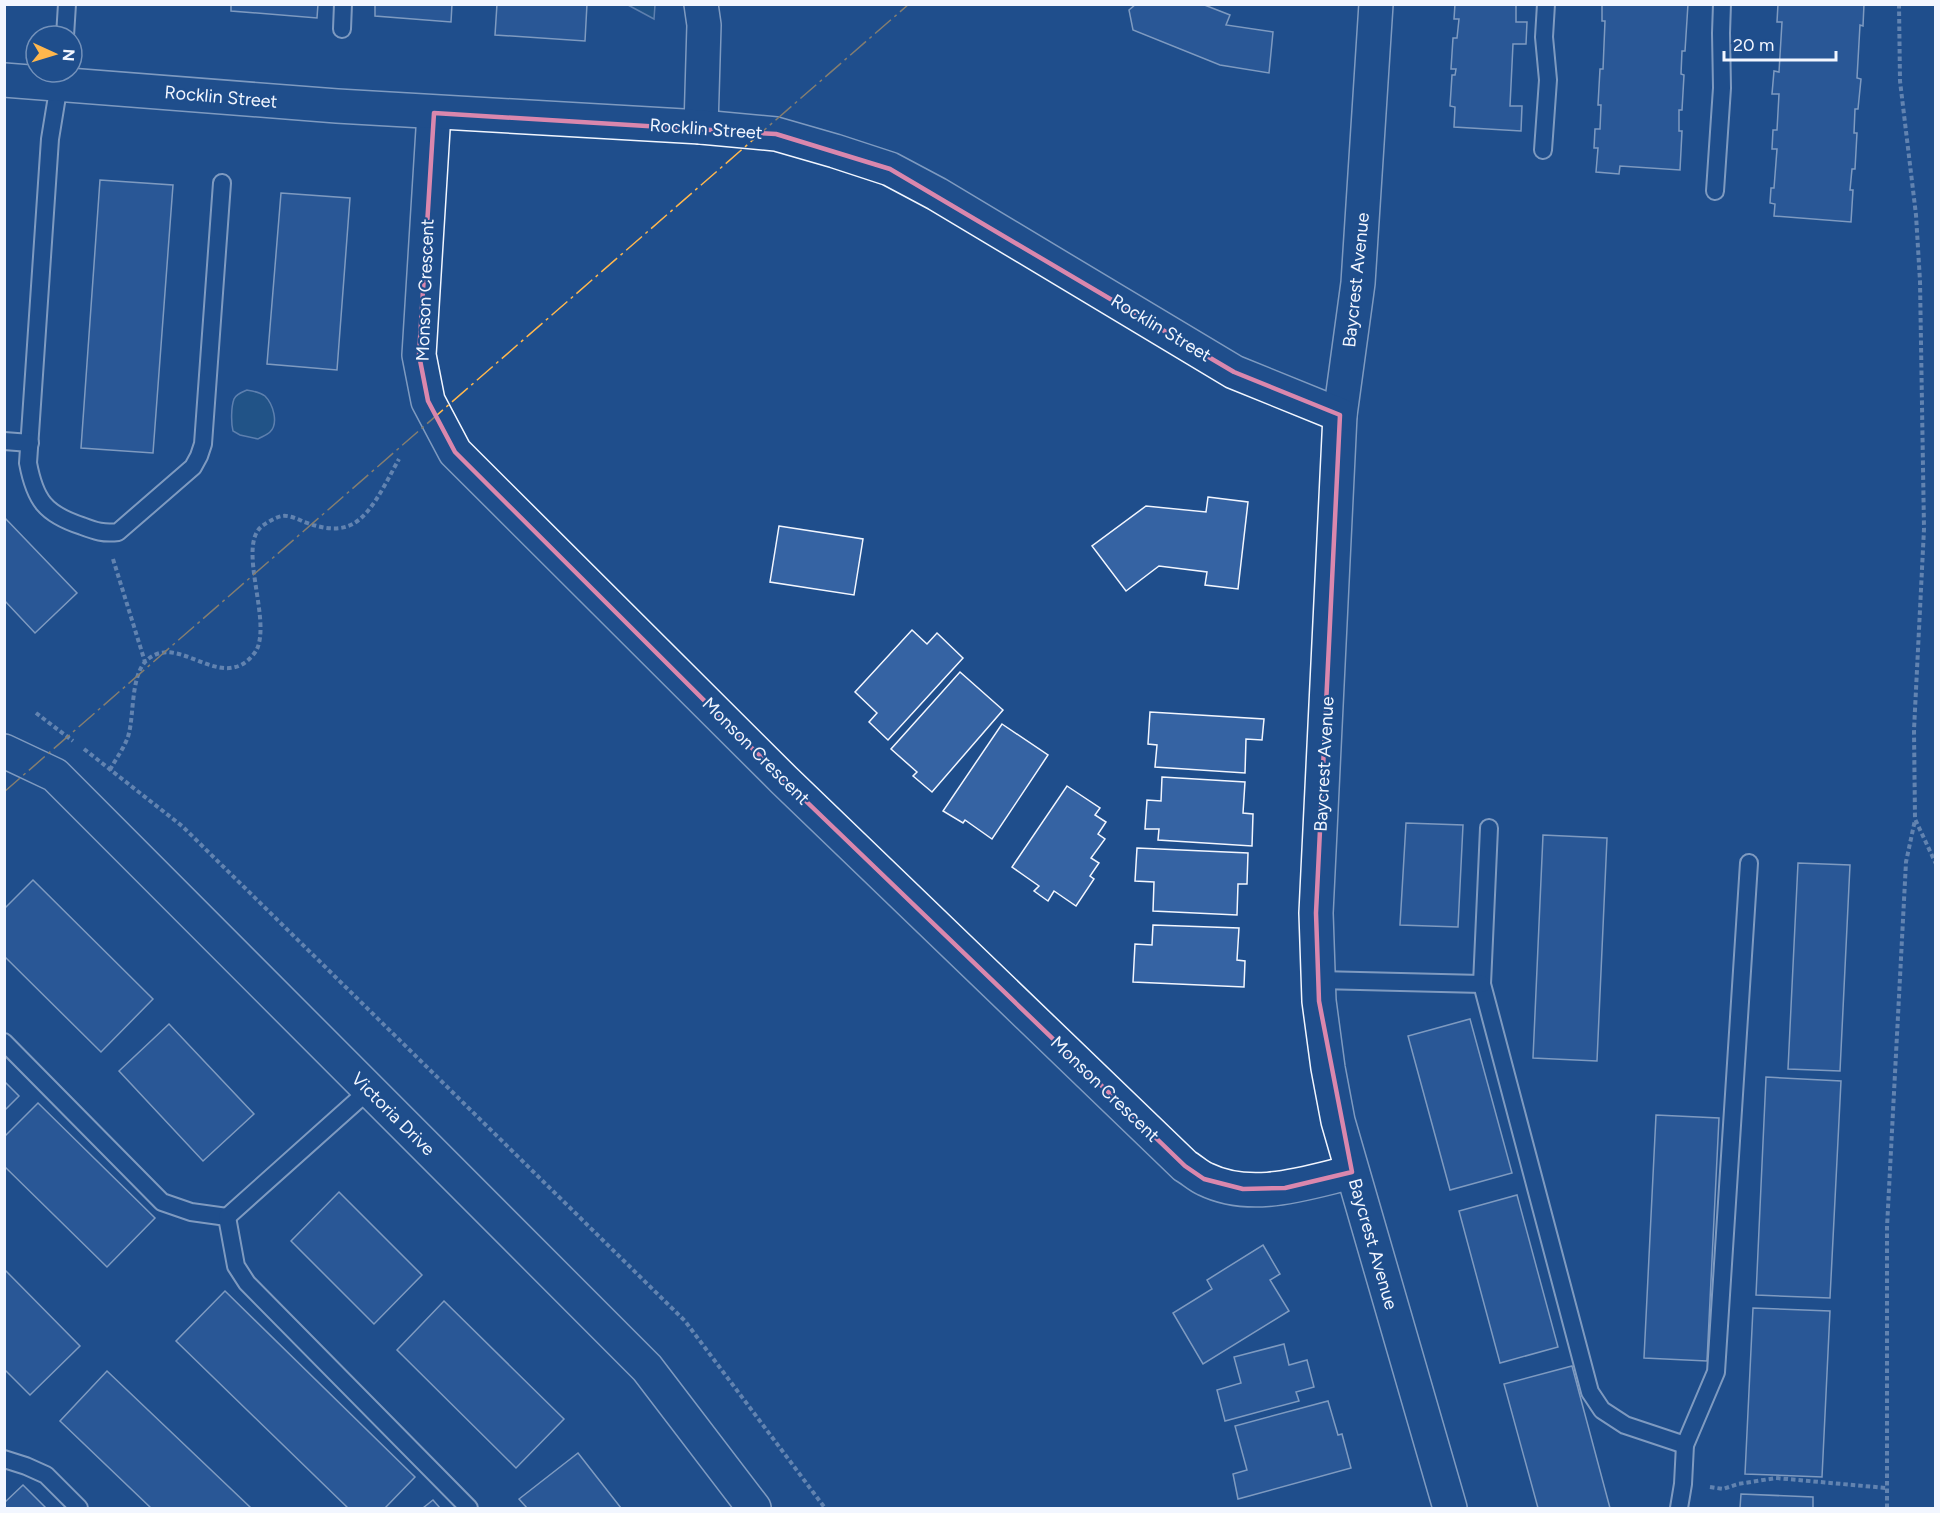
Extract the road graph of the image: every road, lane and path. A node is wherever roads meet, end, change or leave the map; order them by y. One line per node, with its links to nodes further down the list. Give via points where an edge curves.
1 (67, 4): 8 (lane)
2 (343, 4): 9 (lane)
3 (701, 4): 15 (street)
4 (1376, 4): 19 (street, Baycrest Avenue, via 1358,283)
5 (1546, 4): 16 (lane, via 1548,80)
6 (1722, 4): 18 (lane, via 1722,88)
7 (1899, 4): 28 (path, via 1900,81 1919,243 1924,529 1914,730)
8 (66, 24)
9 (342, 29)
10 (24, 79): 11 (street, Rocklin Street)
11 (4, 80)
12 (84, 80): 14 (street, Rocklin Street)
13 (59, 84): 21 (lane, via 50,139)
14 (434, 113): 15 (street, Rocklin Street); 36 (street, Monson Crescent, via 419,355 428,401 455,452 784,780 1185,1166 1204,1179 1243,1190 1285,1188)
15 (701, 127): 19 (street, Rocklin Street, via 776,134 890,169 1234,372)
16 (1543, 150)
17 (222, 183): 23 (lane, via 200,456 193,467 118,532)
18 (1715, 190)
19 (1340, 415): 32 (street, Baycrest Avenue, via 1316,913)
20 (4, 441): 21 (lane)
21 (30, 443): 23 (lane, via 28,463 40,500 68,522)
22 (399, 459): 24 (path, via 366,513 352,525 324,529 282,516 260,528 253,538 252,550 260,637 256,650 245,663 233,669 217,669 178,654 161,652)
23 (106, 534): 24 (path)
24 (145, 662): 27 (path, via 138,673 128,735)
25 (36, 713): 27 (path)
26 (4, 751): 35 (street, Victoria Drive, via 55,776)
27 (110, 770): 45 (path, via 182,826 685,1321)
28 (1915, 819): 31 (path); 41 (path, via 1906,862 1887,1227)
29 (1489, 828): 33 (lane)
30 (1749, 863): 38 (lane, via 1716,1372)
31 (1935, 864)
32 (1319, 980): 33 (lane); 36 (street, Baycrest Avenue, via 1328,1068)
33 (1482, 984): 38 (lane, via 1590,1392 1602,1410 1625,1425)
34 (4, 1042): 37 (lane, via 162,1202 191,1212)
35 (369, 1090): 37 (lane); 44 (street, Victoria Drive, via 647,1368)
36 (1352, 1172): 46 (street, Baycrest Avenue)
37 (227, 1217): 43 (lane, via 236,1266 247,1283)
38 (1685, 1445): 40 (lane)
39 (4, 1459): 42 (lane, via 46,1475)
40 (1683, 1484): 41 (path, via 1723,1489 1776,1478); 47 (lane)
41 (1886, 1488): 48 (path)
42 (79, 1509)
43 (469, 1509)
44 (754, 1509)
45 (825, 1509)
46 (1450, 1509)
47 (1679, 1509)
48 (1887, 1509)

